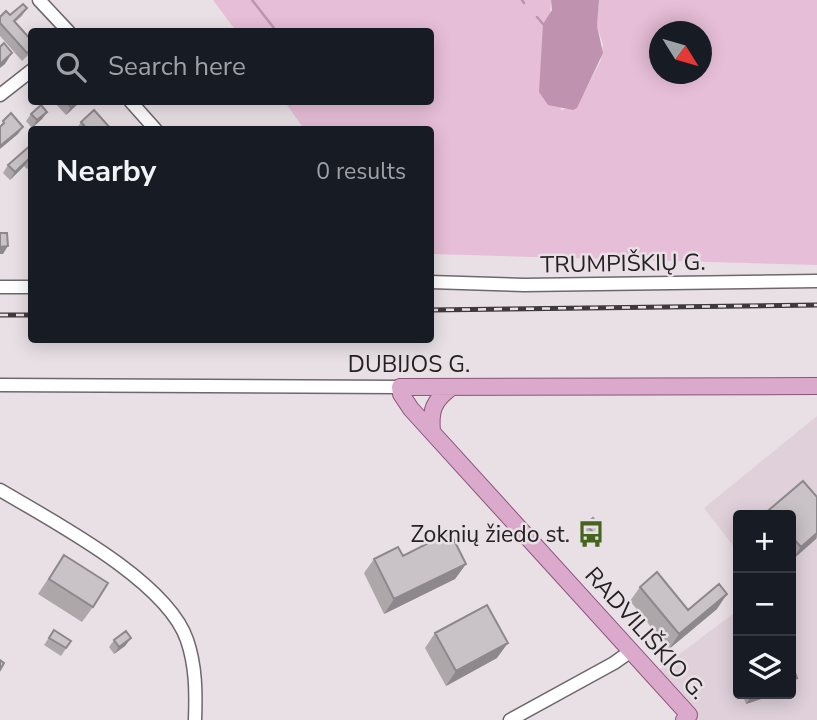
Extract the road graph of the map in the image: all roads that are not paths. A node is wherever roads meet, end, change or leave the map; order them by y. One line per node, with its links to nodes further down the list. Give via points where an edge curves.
1 (39, 0): 2 (street)
2 (65, 28)
3 (28, 73): 4 (street)
4 (0, 95)
5 (134, 105): 6 (street)
6 (152, 126)
7 (817, 281): 8 (street, TRUMPIŠKIŲ G.)
8 (434, 282)
9 (28, 286): 10 (street)
10 (0, 287)
11 (0, 385): 13 (street, DUBIJOS G.)
12 (817, 386): 14 (main road, DUBIJOS G.)
13 (400, 387): 14 (main road, DUBIJOS G.); 15 (main road, RADVILIŠKIO G., via 404,399)
14 (452, 387): 15 (main road, via 432,408)
15 (432, 432): 17 (main road, RADVILIŠKIO G.)
16 (0, 490): 19 (street, via 142,579 169,607 187,639 193,664)
17 (631, 651): 18 (main road, RADVILIŠKIO G.); 20 (street)
18 (689, 718)
19 (195, 720)
20 (510, 720)

